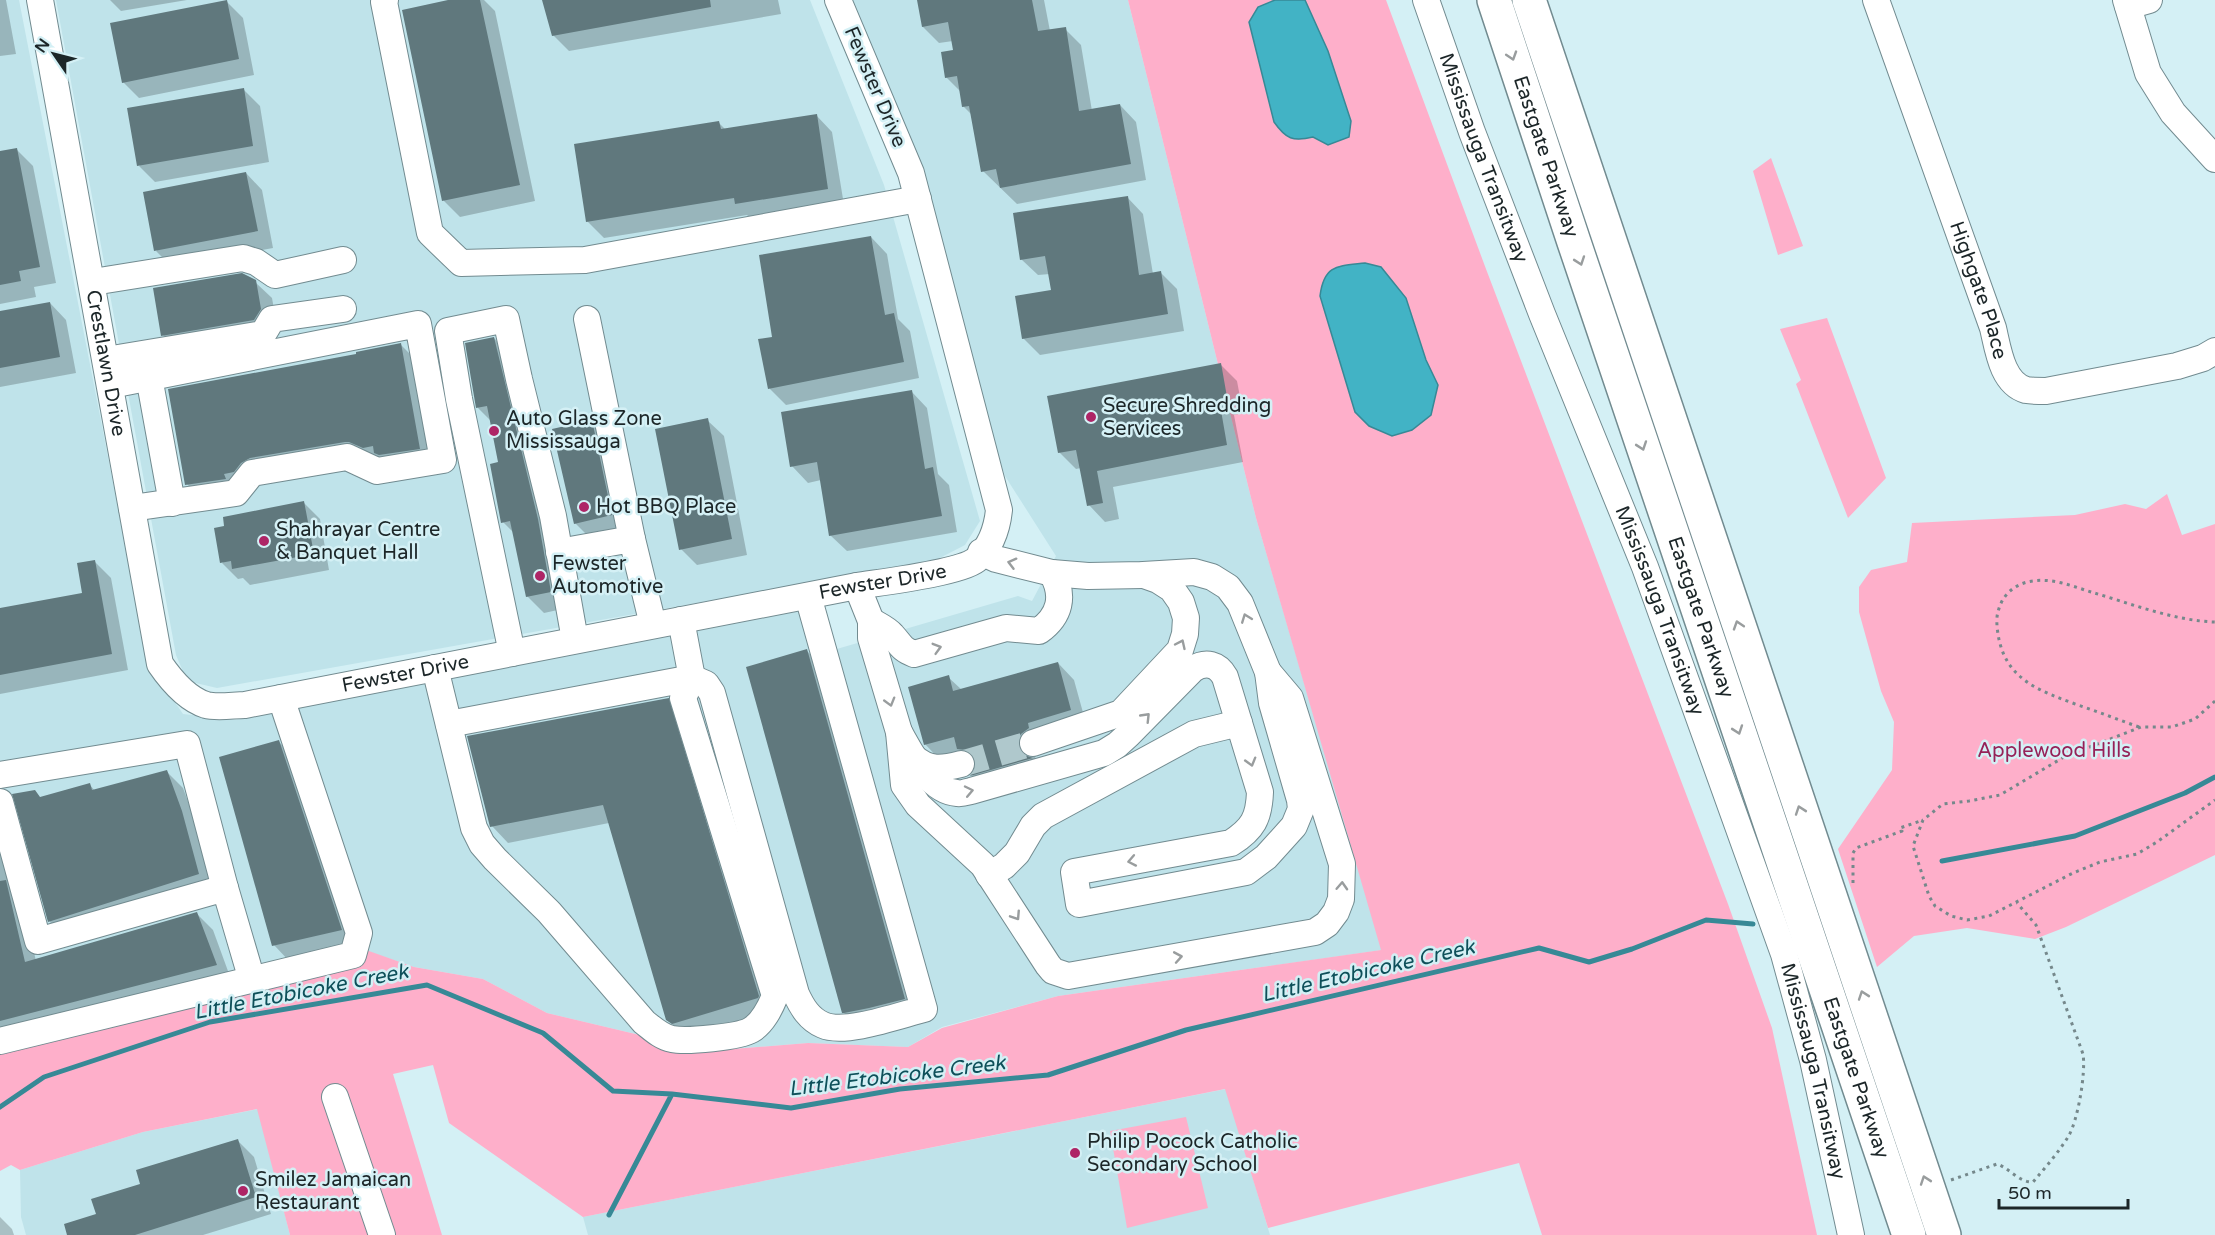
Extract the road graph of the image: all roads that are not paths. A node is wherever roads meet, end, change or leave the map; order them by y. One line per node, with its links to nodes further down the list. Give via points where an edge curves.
1 (40, 0): 12 (street, Crestlawn Drive)
2 (386, 0): 10 (street, via 430,233 461,263 585,260)
3 (838, 0): 10 (street, Fewster Drive, via 911,172)
4 (1426, 0): 52 (street, Mississauga Transitway, via 1538,304 1645,567 1784,954 1813,1060)
5 (1494, 0): 53 (main road, Eastgate Parkway, one-way to 53)
6 (1529, 0): 54 (main road, Eastgate Parkway, one-way to 6)
7 (1876, 0): 15 (street, Highgate Place, via 2010,379 2025,390 2046,391 2177,366)
8 (2134, 2): 9 (street, via 2148,73 2173,113)
9 (2215, 159)
10 (918, 199): 23 (street, Fewster Drive, via 999,510 997,528)
11 (343, 260): 12 (street, via 275,275 256,261 243,258)
12 (93, 282): 16 (street, Crestlawn Drive)
13 (343, 309): 16 (street, via 272,319 263,334)
14 (586, 319): 21 (street)
15 (2215, 351)
16 (106, 360): 18 (street, Crestlawn Drive)
17 (149, 377): 18 (street); 19 (street); 19 (street, via 418,324 443,460 377,471 347,457 252,473 236,493)
18 (111, 385): 20 (street, Crestlawn Drive)
19 (172, 503): 20 (street)
20 (132, 508): 37 (street, Crestlawn Drive, via 160,664 186,693)
21 (632, 539): 22 (street); 30 (street)
22 (560, 552): 31 (street); 32 (street, via 507,318 448,331)
23 (981, 552): 24 (street, one-way to 23); 26 (street, Fewster Drive, via 975,560 957,569)
24 (1052, 573): 25 (street); 29 (street, one-way to 24, via 914,654 1006,628 1039,631 1059,605 1060,594)
25 (1143, 575): 34 (street, one-way to 25, via 1240,603 1228,587 1194,572); 41 (street, one-way to 25, via 1089,747 1042,740 1121,713 1180,650 1186,618 1181,602 1172,589)
26 (857, 586): 27 (street, Fewster Drive); 29 (street)
27 (808, 596): 28 (street, Fewster Drive); 35 (street, via 924,1009 843,1029 823,1026 805,1013 796,994 712,693 706,684)
28 (681, 620): 30 (street, Fewster Drive); 35 (street)
29 (871, 621): 40 (street, one-way to 40, via 871,638)
30 (653, 625): 31 (street, Fewster Drive)
31 (575, 640): 32 (street, Fewster Drive)
32 (512, 653): 33 (street, Fewster Drive)
33 (435, 668): 36 (street, Fewster Drive); 39 (street)
34 (1268, 672): 38 (street, one-way to 34, via 1260,792 1254,822 1244,835 1231,843 1074,872 1079,904 1246,872 1266,857 1294,826 1299,818 1300,800 1272,703); 46 (street, one-way to 34, via 1048,965 1060,975 1315,932 1327,924 1341,898 1342,864 1290,698)
35 (692, 678): 39 (street); 39 (street, via 683,698 775,996 751,1030 735,1034 685,1041 670,1039 644,1022 549,912 482,844 474,828)
36 (281, 698): 37 (street, Fewster Drive, via 245,705); 48 (street, via 359,933 353,955)
37 (207, 705)
38 (1239, 723): 41 (street, one-way to 38, via 1193,669 1205,664 1217,667 1225,677); 46 (street, via 1194,734 1043,816 1017,853)
39 (449, 724)
40 (899, 732): 42 (street); 46 (street, via 902,773 910,796)
41 (1117, 745): 42 (street, one-way to 41, via 938,785 956,793 1104,753)
42 (913, 757): 43 (street, via 930,768)
43 (961, 764)
44 (0, 775): 47 (street, via 187,744)
45 (0, 802): 47 (street, via 38,941)
46 (989, 875)
47 (225, 888): 48 (street)
48 (252, 980): 49 (street)
49 (0, 1041)
50 (335, 1097): 51 (street)
51 (382, 1235)
52 (1851, 1235)
53 (1909, 1235)
54 (1944, 1235)

